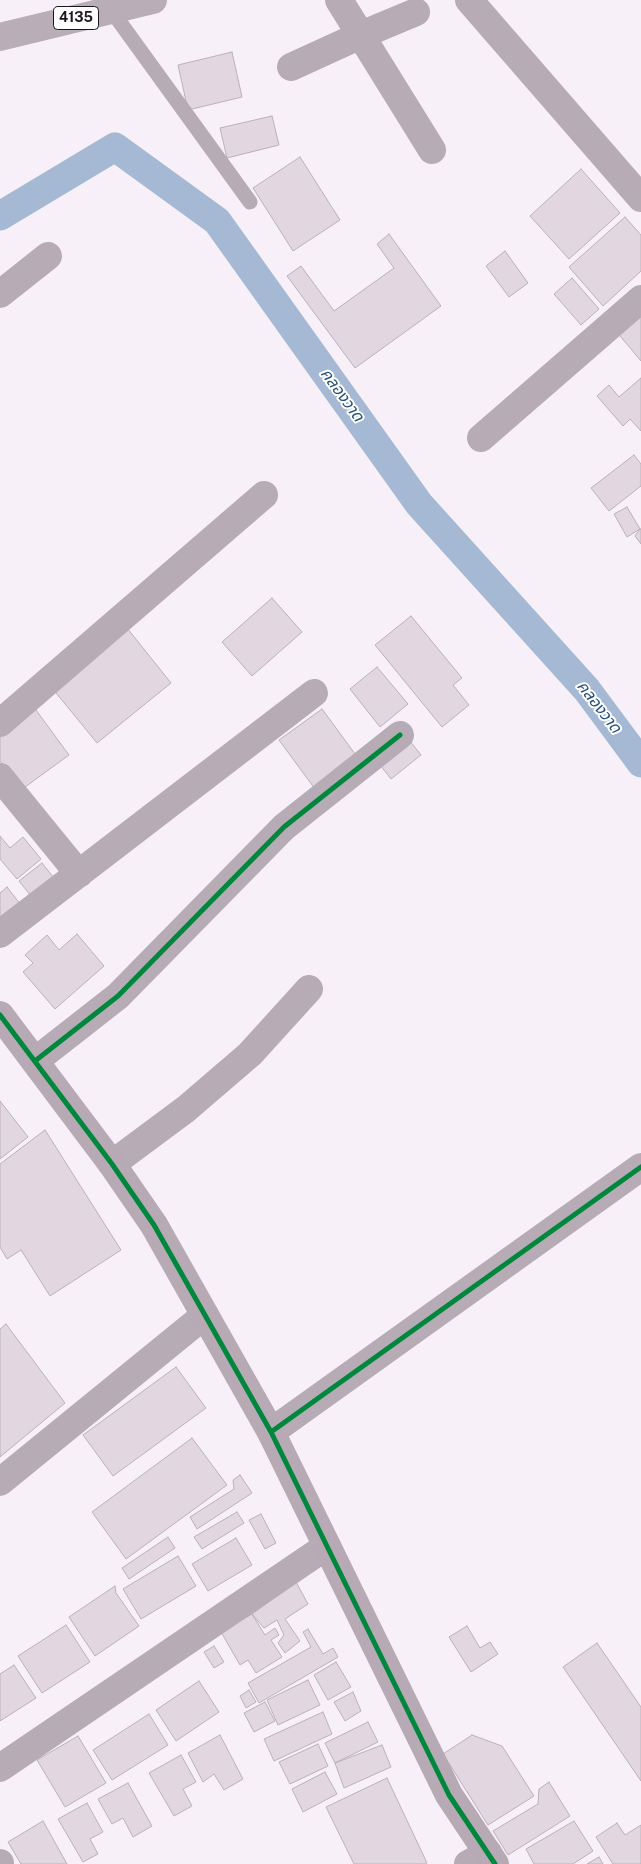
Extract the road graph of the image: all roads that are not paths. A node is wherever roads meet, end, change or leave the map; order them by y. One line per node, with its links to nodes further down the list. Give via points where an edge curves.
1 (153, 0): 4 (main road, 4135)
2 (339, 0): 6 (street)
3 (469, 0): 10 (street)
4 (111, 10): 7 (main road, 4135); 11 (lane)
5 (416, 12): 6 (street)
6 (361, 35): 8 (street); 9 (street)
7 (0, 37)
8 (291, 68)
9 (432, 150)
10 (641, 198)
11 (250, 202)
12 (48, 256): 13 (street)
13 (0, 294)
14 (641, 299): 15 (street)
15 (482, 438)
16 (264, 495): 18 (street)
17 (314, 693): 21 (street)
18 (0, 723)
19 (400, 734): 25 (street, via 284,827 118,996)
20 (0, 777): 21 (street)
21 (79, 874): 22 (street)
22 (0, 934)
23 (309, 988): 26 (street, via 250,1054 186,1109)
24 (0, 1016): 25 (street)
25 (35, 1061): 26 (street)
26 (112, 1164): 28 (street, via 154,1225)
27 (641, 1168): 29 (street)
28 (205, 1315): 29 (street); 30 (street)
29 (271, 1432): 31 (street)
30 (0, 1482)
31 (327, 1546): 32 (street); 33 (street)
32 (0, 1768)
33 (484, 1860)

